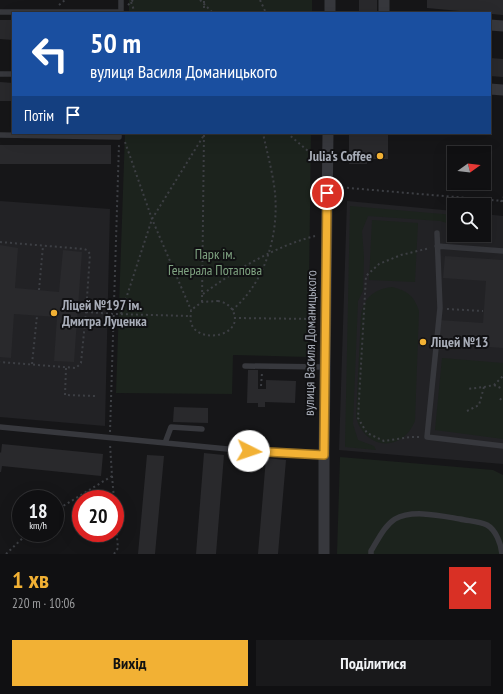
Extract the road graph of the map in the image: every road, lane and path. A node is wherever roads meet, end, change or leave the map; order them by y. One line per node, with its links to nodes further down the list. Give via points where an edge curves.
1 (121, 0): 11 (lane)
2 (200, 0): 8 (path)
3 (204, 0): 8 (path)
4 (260, 0): 15 (path)
5 (330, 0): 16 (street)
6 (384, 0): 17 (street)
7 (131, 2): 12 (path)
8 (204, 5): 13 (path); 14 (path)
9 (0, 12): 10 (lane)
10 (12, 12)
11 (121, 12)
12 (135, 12)
13 (204, 12)
14 (212, 12)
15 (266, 12)
16 (330, 12)
17 (384, 12)
18 (491, 25): 19 (street)
19 (503, 26)
20 (0, 74): 21 (lane)
21 (12, 74)
22 (491, 89): 23 (street)
23 (503, 90)
24 (204, 134): 35 (path); 44 (path)
25 (264, 134): 42 (path, via 275,194 275,233)
26 (288, 134): 31 (path)
27 (328, 134): 56 (street, вулиця Василя Доманицького)
28 (119, 135): 29 (lane); 51 (path)
29 (0, 136)
30 (125, 140): 35 (path)
31 (308, 151)
32 (337, 187): 34 (path)
33 (503, 197): 34 (path)
34 (502, 202)
35 (152, 219): 47 (path); 52 (path)
36 (437, 232): 40 (lane)
37 (315, 236): 42 (path, via 296,241)
38 (0, 242): 39 (path)
39 (44, 246): 43 (path); 50 (path, via 88,250 90,254)
40 (437, 246): 41 (lane); 46 (lane); 77 (path, via 401,255 379,264 366,276 359,395 358,418 367,433 384,441 411,437)
41 (503, 251)
42 (268, 255): 44 (path, via 220,281); 48 (path, via 262,272 242,302)
43 (39, 290)
44 (202, 294): 45 (path)
45 (202, 302): 47 (path); 48 (path, via 222,302)
46 (440, 308): 49 (path); 77 (lane)
47 (191, 310): 54 (path)
48 (232, 310): 55 (path)
49 (483, 311)
50 (86, 312): 51 (path); 61 (path, via 81,363 76,368)
51 (114, 314): 52 (path); 76 (path)
52 (121, 314): 54 (path)
53 (37, 316): 58 (path)
54 (190, 316): 55 (path, via 191,323 200,333 221,335 230,330)
55 (234, 318): 56 (path)
56 (326, 319): 60 (street, вулиця Василя Доманицького)
57 (0, 362): 58 (path)
58 (32, 365): 61 (path)
59 (245, 366): 60 (lane)
60 (325, 367): 81 (street, вулиця Василя Доманицького)
61 (66, 368): 69 (path, via 65,395)
62 (503, 376): 64 (path)
63 (261, 381): 65 (path)
64 (494, 385): 66 (path); 67 (path)
65 (261, 386)
66 (484, 387): 68 (path); 72 (path, via 479,405)
67 (503, 389)
68 (468, 390)
69 (96, 396)
70 (503, 396): 71 (path)
71 (500, 400)
72 (466, 411)
73 (0, 427): 76 (lane)
74 (202, 429): 78 (lane, via 171,427)
75 (250, 434): 80 (lane)
76 (110, 438): 78 (lane); 82 (path)
77 (428, 438): 79 (lane)
78 (165, 443): 80 (lane)
79 (503, 446)
80 (249, 451): 81 (lane)
81 (324, 455): 89 (street, вулиця Василя Доманицького)
82 (112, 476): 83 (path); 84 (path)
83 (113, 490)
84 (64, 505)
85 (19, 542): 87 (path)
86 (117, 542): 88 (path, via 118,548)
87 (6, 554)
88 (114, 554)
89 (324, 554)
90 (371, 554): 91 (lane, via 384,529 396,519 412,514 430,514 479,522 488,526 498,537)
91 (502, 554)

